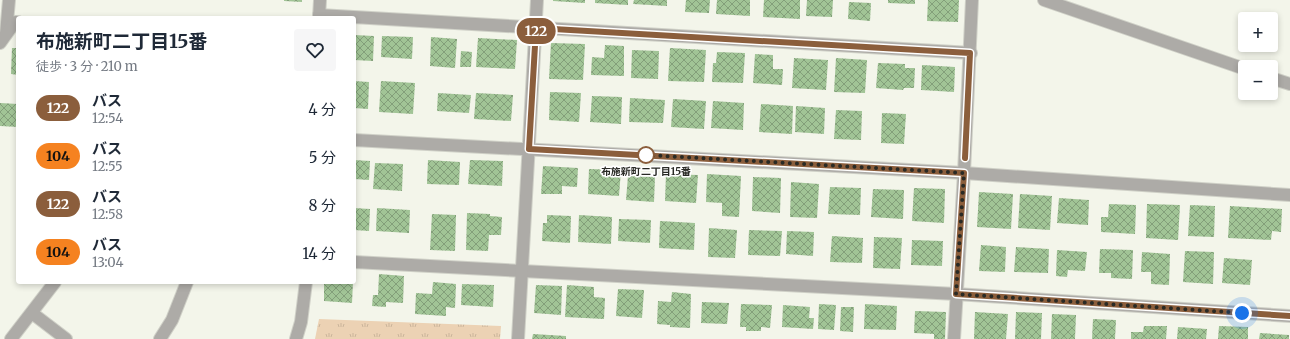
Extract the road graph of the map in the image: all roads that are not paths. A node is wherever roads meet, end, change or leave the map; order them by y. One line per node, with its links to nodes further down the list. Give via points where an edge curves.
1 (9, 0): 10 (street)
2 (320, 0): 6 (street)
3 (538, 0): 9 (street)
4 (972, 0): 11 (street)
5 (1044, 0): 12 (street)
6 (319, 16)
7 (356, 19): 9 (street)
8 (16, 22): 10 (street)
9 (536, 28): 11 (street); 16 (street)
10 (3, 39)
11 (970, 53): 17 (street)
12 (1238, 67)
13 (1278, 80): 14 (street)
14 (1290, 84)
15 (356, 140): 16 (street)
16 (529, 149): 17 (street); 20 (street)
17 (964, 173): 18 (street); 24 (street)
18 (1290, 195)
19 (356, 262): 20 (street)
20 (523, 270): 24 (street); 31 (street)
21 (54, 284): 25 (street)
22 (186, 284): 29 (street, via 172,320)
23 (306, 284): 30 (street)
24 (956, 294): 26 (street); 32 (street)
25 (32, 313): 27 (street); 28 (street)
26 (1290, 316)
27 (11, 339)
28 (66, 339)
29 (160, 339)
30 (296, 339)
31 (518, 339)
32 (954, 339)

